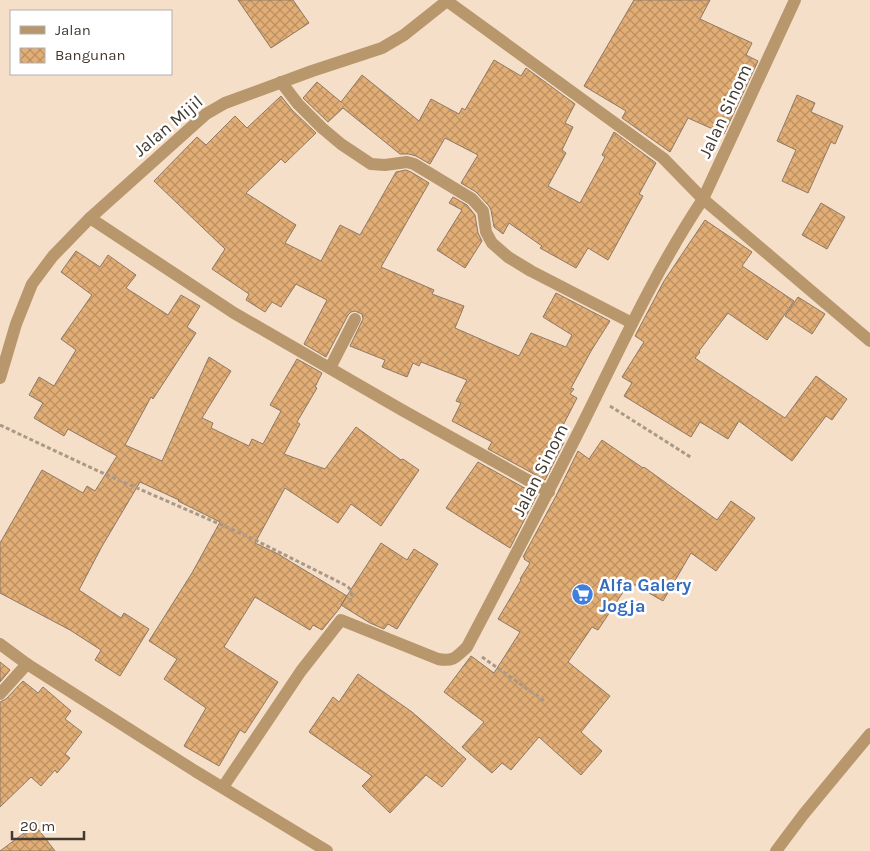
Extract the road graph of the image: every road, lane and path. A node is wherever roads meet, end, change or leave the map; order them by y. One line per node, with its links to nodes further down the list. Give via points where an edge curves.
1 (448, 0): 3 (street, Jalan Mijil, via 382,48); 4 (street, via 663,158)
2 (795, 0): 4 (street, Jalan Sinom)
3 (281, 82): 5 (street, Jalan Mijil, via 225,103 206,114); 7 (street, via 298,104 341,144 371,164 414,164 472,199 483,211 486,232 492,243 508,257)
4 (703, 198): 7 (street, Jalan Sinom); 8 (street)
5 (90, 218): 9 (street, via 234,313); 10 (street, Jalan Mijil, via 53,256 32,284)
6 (355, 319): 9 (street)
7 (632, 323): 11 (street, Jalan Sinom)
8 (870, 341)
9 (330, 368): 14 (street)
10 (0, 378)
11 (596, 398): 13 (path); 14 (street, Jalan Sinom)
12 (0, 425): 15 (path, via 246,536 347,586 351,590 351,599)
13 (692, 458)
14 (549, 492): 17 (street, Jalan Sinom)
15 (341, 620): 17 (street, Jalan Sinom, via 438,659 455,658); 22 (street, via 301,671)
16 (0, 644): 18 (street)
17 (467, 647): 20 (path)
18 (27, 664): 19 (street); 22 (street)
19 (0, 694)
20 (546, 702)
21 (870, 734): 24 (street)
22 (223, 787): 23 (street)
23 (327, 851)
24 (776, 851)

